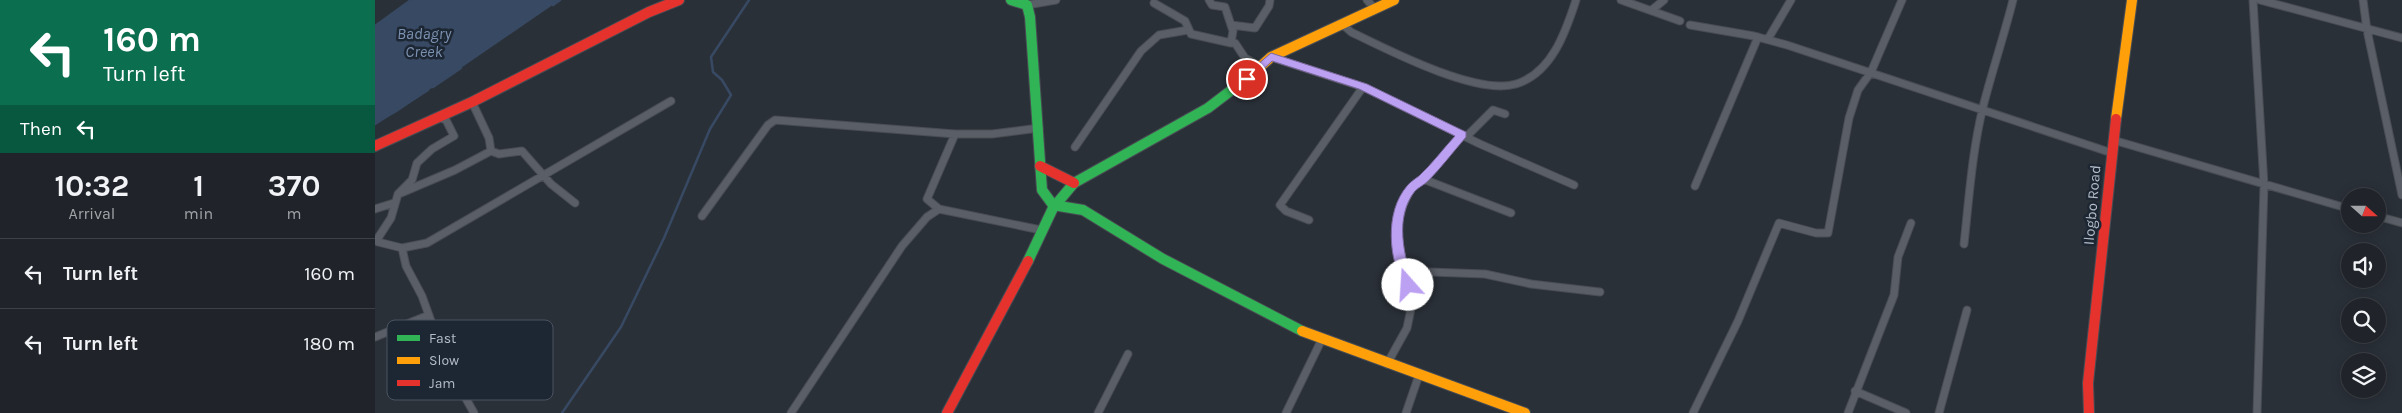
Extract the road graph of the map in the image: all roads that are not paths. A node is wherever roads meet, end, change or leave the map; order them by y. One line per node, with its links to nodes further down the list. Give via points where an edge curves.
1 (679, 0): 37 (main road)
2 (1011, 0): 18 (main road)
3 (1056, 0): 18 (street)
4 (1209, 0): 24 (street, via 1212,5 1225,7)
5 (1270, 0): 24 (street, via 1255,28)
6 (1367, 0): 20 (street)
7 (1394, 0): 20 (main road)
8 (1576, 0): 23 (street, via 1558,47 1535,72 1516,84 1484,84 1461,78 1351,32)
9 (1621, 0): 21 (street)
10 (1664, 0): 21 (street)
11 (1791, 0): 30 (street)
12 (1901, 0): 34 (street)
13 (2013, 0): 38 (street)
14 (2132, 0): 44 (main road, Ilogbo Road)
15 (2253, 0): 54 (street)
16 (2260, 0): 27 (street)
17 (2363, 0): 27 (street)
18 (1030, 3): 41 (main road)
19 (1154, 3): 26 (street, via 1166,6 1185,21)
20 (1375, 9): 23 (main road)
21 (1653, 10): 22 (street)
22 (1679, 21)
23 (1342, 24): 32 (main road)
24 (1231, 25): 31 (street)
25 (1690, 25): 28 (street)
26 (1188, 30): 31 (street, via 1191,34); 46 (street, via 1159,35 1141,51)
27 (2367, 30): 29 (street); 57 (street)
28 (1758, 37): 30 (street); 55 (street)
29 (2402, 38)
30 (1768, 39): 34 (street)
31 (1231, 43): 33 (street, via 1235,43 1245,58)
32 (1271, 57): 33 (main road); 35 (street)
33 (1261, 67): 52 (main road, via 1207,108)
34 (1871, 72): 38 (street); 94 (street, via 1858,90 1849,118 1828,233 1819,234 1786,222 1779,223 1738,321)
35 (1363, 87): 43 (street); 67 (street, via 1280,205 1286,211)
36 (671, 101): 50 (street)
37 (472, 102): 40 (main road); 47 (street, via 491,140)
38 (1983, 108): 48 (street); 71 (street, via 1971,170)
39 (1505, 114): 43 (street, via 1493,110)
40 (438, 118): 45 (main road); 56 (street, via 447,120 454,136 417,163 412,180)
41 (1039, 128): 42 (street, via 992,134); 49 (main road)
42 (955, 134): 63 (street, via 927,199); 65 (street, via 775,120 768,125)
43 (1464, 136): 51 (street); 53 (street)
44 (2113, 140): 48 (main road, Ilogbo Road); 54 (street)
45 (375, 146)
46 (1075, 147)
47 (491, 151): 50 (street, via 499,154 522,152); 56 (street)
48 (2112, 153): 98 (main road, Ilogbo Road, via 2088,384)
49 (1040, 166): 52 (main road); 60 (main road, via 1042,190)
50 (545, 176): 59 (street); 72 (street, via 427,242)
51 (1423, 179): 64 (street); 73 (street, via 1411,188 1398,223 1399,259)
52 (1074, 183): 60 (main road)
53 (1574, 185)
54 (2264, 185): 61 (street); 99 (street)
55 (1695, 186)
56 (398, 194): 58 (street)
57 (2402, 195)
58 (394, 203): 62 (street); 72 (street, via 391,218 378,242)
59 (575, 203)
60 (1053, 205): 70 (main road); 81 (main road, via 1083,210 1163,259)
61 (2341, 206)
62 (375, 209)
63 (939, 209): 70 (street); 88 (street, via 902,246)
64 (1511, 213)
65 (702, 216)
66 (2386, 219): 69 (street)
67 (1309, 220)
68 (1911, 223): 85 (street, via 1898,258 1894,295)
69 (2402, 223)
70 (1041, 230): 89 (main road, via 1035,248)
71 (1964, 244)
72 (402, 248): 76 (street, via 406,266)
73 (1403, 270): 74 (street, via 1485,274 1531,284); 83 (street, via 1413,299 1407,328)
74 (1600, 292)
75 (1967, 310): 97 (street)
76 (429, 315): 77 (street); 78 (street)
77 (417, 320)
78 (431, 320)
79 (387, 332): 80 (street)
80 (375, 337)
81 (1322, 339): 83 (main road); 91 (street)
82 (1128, 354): 90 (street)
83 (1387, 364): 84 (main road)
84 (1419, 375): 92 (street); 93 (main road)
85 (1855, 391): 95 (street); 96 (street)
86 (467, 400): 87 (street)
87 (474, 413)
88 (791, 413)
89 (947, 413)
90 (1098, 413)
91 (1286, 413)
92 (1406, 413)
93 (1525, 413)
94 (1693, 413)
95 (1848, 413)
96 (1906, 413)
97 (1939, 413)
98 (2089, 413)
99 (2257, 413)

